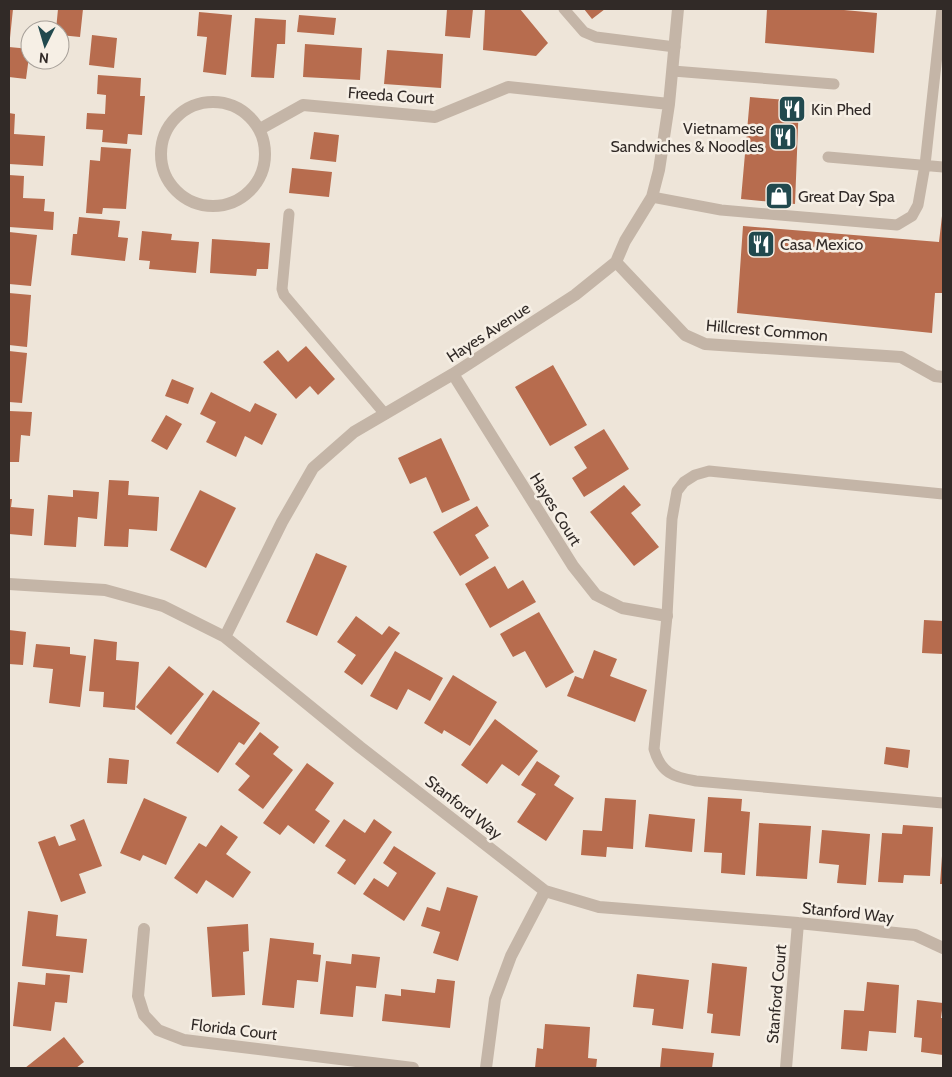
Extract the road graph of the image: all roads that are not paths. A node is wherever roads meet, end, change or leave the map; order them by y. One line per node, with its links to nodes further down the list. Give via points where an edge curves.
1 (564, 9): 4 (lane, via 584,32 596,37)
2 (678, 9): 4 (street, Hayes Avenue)
3 (942, 9): 10 (lane)
4 (675, 47): 5 (street, Hayes Avenue)
5 (673, 70): 6 (lane); 7 (street, Hayes Avenue)
6 (834, 84)
7 (669, 104): 8 (street, Freeda Court, via 508,87 435,118 303,104); 12 (street, Hayes Avenue)
8 (260, 130): 8 (street, via 250,116 220,102 204,102 188,108 165,132 161,148 162,165 168,181 180,195 196,204 213,207 231,204 247,195 259,181 265,165 266,146)
9 (828, 156): 10 (lane)
10 (925, 166): 11 (lane); 12 (lane, via 918,205 912,216 897,225 721,210)
11 (943, 167)
12 (652, 197): 14 (street, Hayes Avenue)
13 (288, 214): 17 (lane, via 284,295)
14 (616, 262): 15 (street, Hayes Avenue, via 575,296); 16 (street, Hillcrest Common, via 684,335 705,344 901,357 935,376)
15 (453, 374): 17 (street, Hayes Avenue); 20 (street, Hayes Court, via 573,566 596,595 622,608)
16 (943, 377)
17 (385, 414): 21 (street, Hayes Avenue, via 354,432 313,468 282,522)
18 (943, 494): 20 (lane, via 709,471 695,475 677,490 672,519)
19 (9, 584): 21 (street, Stanford Way, via 105,590 163,606)
20 (667, 616): 22 (lane, via 654,749 657,760 673,776 696,781)
21 (225, 637): 23 (street, Stanford Way)
22 (943, 803)
23 (545, 891): 24 (street, Stanford Way, via 599,907); 28 (street, via 511,956 495,999)
24 (798, 923): 26 (street, Stanford Way, via 915,935); 29 (street, Stanford Court)
25 (144, 929): 27 (street, Florida Court, via 138,996 144,1015 158,1030 184,1040)
26 (943, 948)
27 (413, 1068)
28 (486, 1068)
29 (786, 1068)

